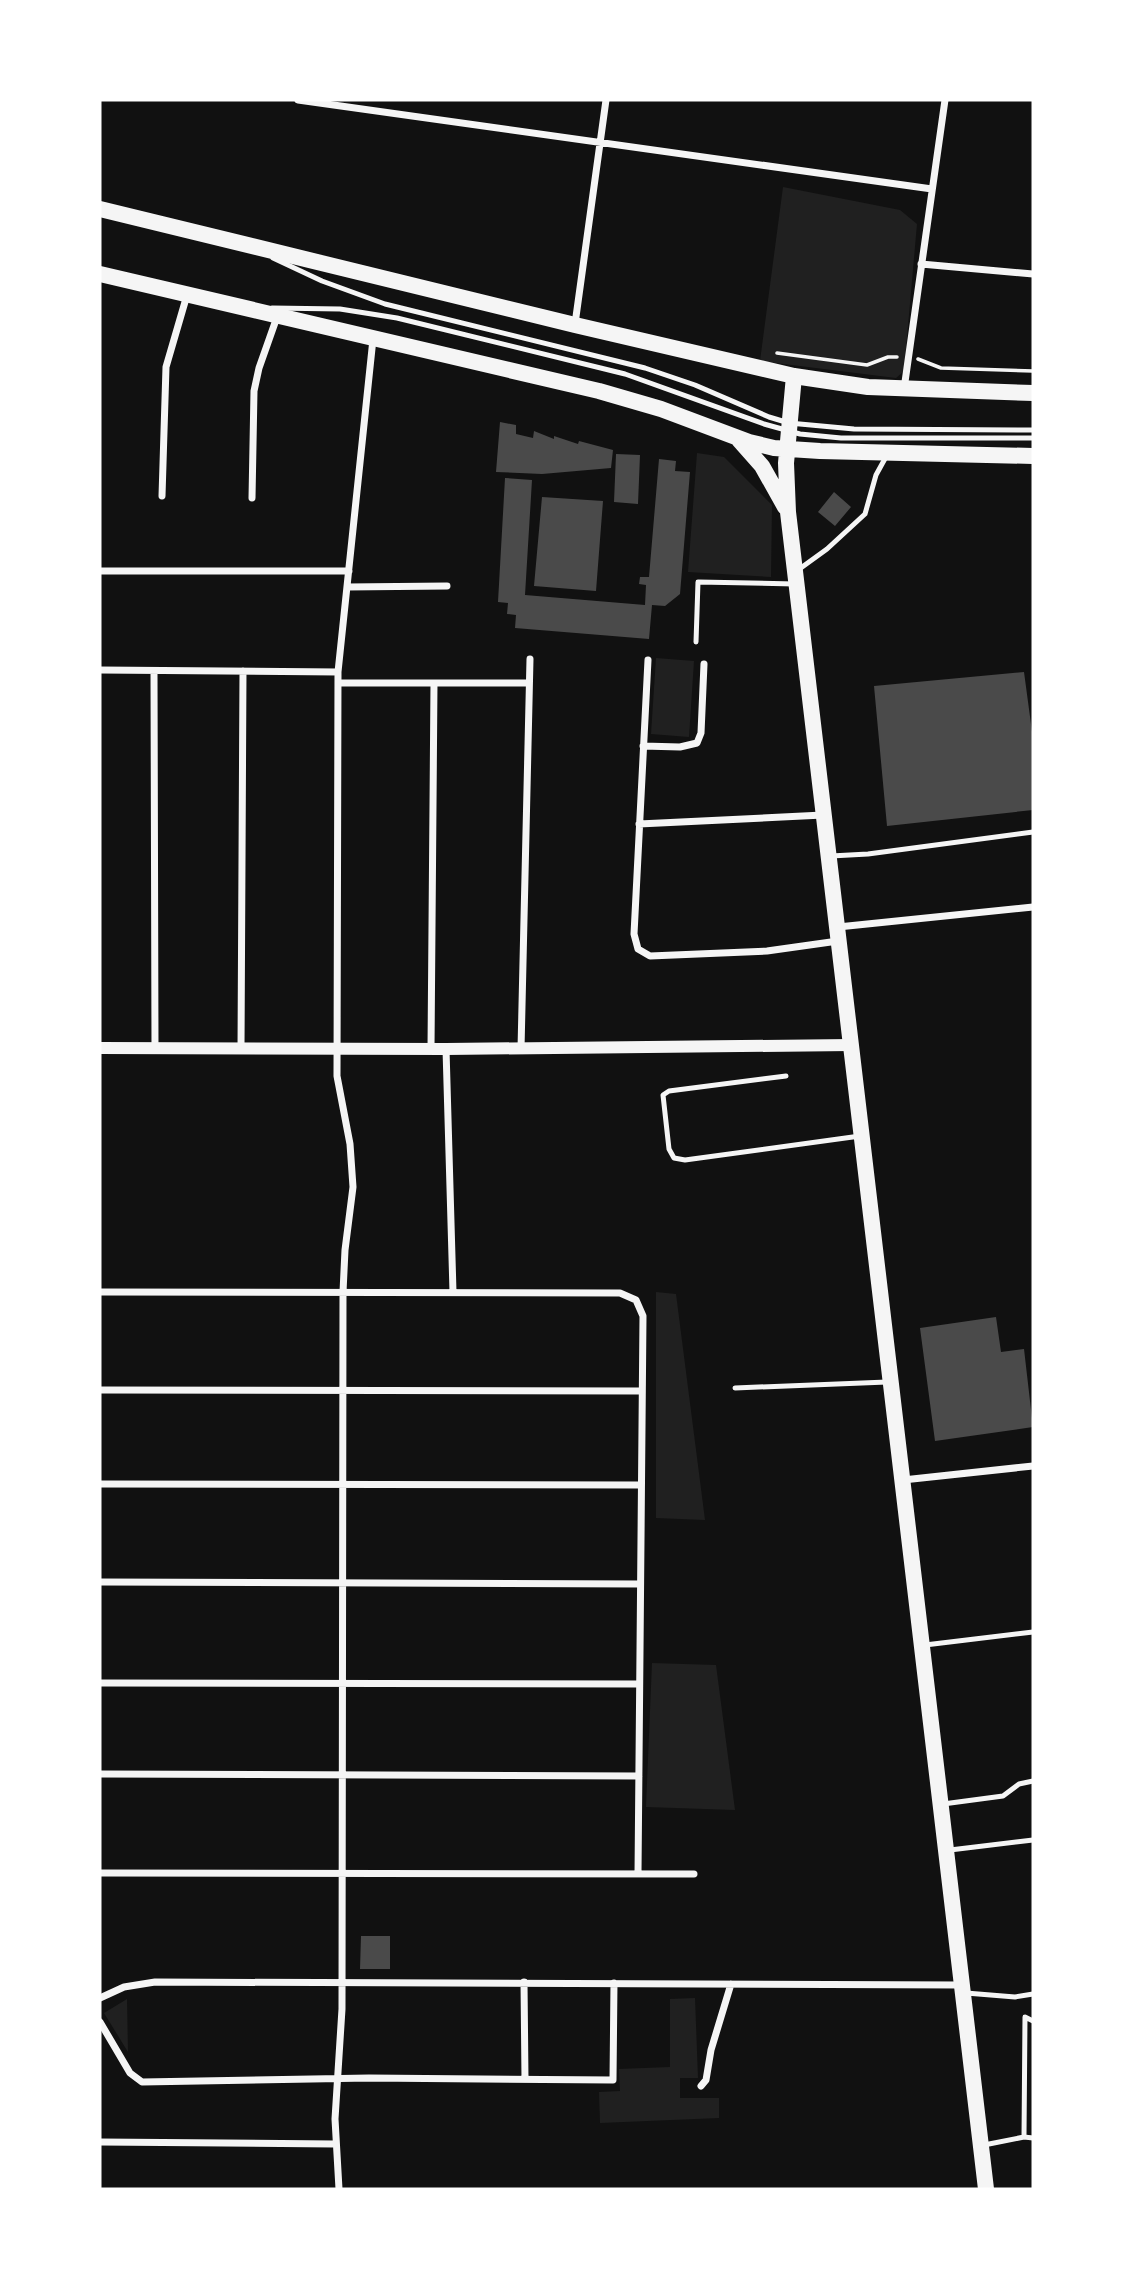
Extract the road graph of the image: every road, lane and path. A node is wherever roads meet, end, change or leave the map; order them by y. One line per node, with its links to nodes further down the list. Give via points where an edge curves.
1 (298, 100): 4 (street)
2 (606, 100): 4 (street)
3 (945, 100): 5 (street)
4 (600, 143): 5 (street); 14 (street)
5 (932, 189): 8 (street)
6 (100, 209): 7 (main road)
7 (248, 246): 14 (main road); 19 (lane, via 385,304 645,368)
8 (921, 264): 10 (street); 17 (street)
9 (100, 274): 11 (main road)
10 (1033, 274)
11 (187, 295): 12 (main road); 26 (street, via 166,367)
12 (247, 308): 13 (main road); 19 (lane, via 340,309 397,318 625,374)
13 (277, 316): 15 (main road); 27 (street, via 254,391)
14 (575, 325): 16 (main road)
15 (373, 339): 21 (main road, via 610,394); 30 (street)
16 (794, 376): 17 (main road); 19 (main road)
17 (904, 389): 18 (main road)
18 (1033, 393)
19 (789, 427): 20 (lane); 22 (lane, via 833,437); 23 (main road)
20 (1033, 430)
21 (737, 438): 23 (main road); 28 (main road, via 761,466)
22 (1033, 438)
23 (787, 449): 24 (main road); 28 (main road)
24 (888, 453): 25 (main road); 31 (lane, via 865,513)
25 (1033, 456)
26 (162, 496)
27 (252, 498)
28 (788, 512): 31 (main road)
29 (100, 571): 30 (street)
30 (349, 571): 33 (street)
31 (796, 578): 34 (lane, via 698,582); 46 (main road)
32 (447, 586): 33 (street)
33 (347, 587): 41 (street)
34 (696, 642)
35 (530, 659): 44 (street)
36 (648, 660): 45 (street)
37 (704, 664): 45 (street, via 697,743)
38 (100, 670): 39 (street)
39 (154, 671): 40 (street); 54 (street)
40 (243, 671): 41 (street); 55 (street)
41 (338, 672): 42 (street)
42 (338, 683): 43 (street); 56 (street)
43 (434, 683): 44 (street); 57 (street)
44 (529, 683): 59 (street)
45 (643, 746): 47 (street)
46 (824, 815): 47 (street); 49 (main road)
47 (639, 824): 51 (street, via 634,934 638,949 650,956 767,951)
48 (1033, 832): 49 (lane)
49 (828, 856): 51 (main road)
50 (1033, 907): 51 (street)
51 (838, 934): 52 (main road)
52 (851, 1045): 59 (street); 61 (main road)
53 (100, 1048): 54 (street)
54 (155, 1048): 55 (street)
55 (241, 1049): 56 (street)
56 (337, 1049): 57 (street); 63 (street, via 337,1084 350,1144 353,1186)
57 (431, 1049): 58 (street)
58 (446, 1049): 59 (street); 64 (street)
59 (521, 1049)
60 (786, 1076): 61 (lane, via 663,1094 669,1150 674,1158)
61 (861, 1136): 65 (main road)
62 (100, 1292): 63 (street)
63 (343, 1292): 64 (street); 68 (street)
64 (453, 1292): 69 (street, via 620,1293 636,1300 643,1316)
65 (891, 1382): 66 (lane); 71 (main road)
66 (735, 1388)
67 (100, 1390): 68 (street)
68 (343, 1391): 69 (street); 73 (street)
69 (642, 1391): 74 (street)
70 (1033, 1465): 71 (street)
71 (902, 1480): 79 (main road)
72 (100, 1484): 73 (street)
73 (343, 1484): 74 (street); 76 (street)
74 (641, 1485): 77 (street)
75 (100, 1582): 76 (street)
76 (342, 1583): 77 (street); 81 (street)
77 (640, 1584): 82 (street)
78 (1033, 1632): 79 (lane)
79 (922, 1646): 87 (main road)
80 (100, 1683): 81 (street)
81 (342, 1683): 82 (street); 84 (street)
82 (639, 1684): 85 (street)
83 (100, 1774): 84 (street)
84 (342, 1775): 85 (street); 91 (street)
85 (639, 1776): 92 (street)
86 (1033, 1781): 87 (lane, via 1019,1784 1003,1796)
87 (940, 1804): 89 (main road)
88 (1033, 1840): 89 (lane)
89 (946, 1851): 98 (main road)
90 (100, 1873): 91 (street)
91 (342, 1874): 92 (street); 94 (street)
92 (638, 1874): 93 (street)
93 (694, 1874)
94 (341, 1981): 95 (street); 100 (street, via 155,1982 124,1987); 104 (street)
95 (524, 1982): 96 (street); 103 (street)
96 (614, 1983): 97 (street); 103 (street, via 613,2080)
97 (731, 1984): 98 (street); 105 (street)
98 (963, 1989): 99 (lane, via 1015,1997); 110 (main road)
99 (1033, 1994)
100 (100, 1998)
101 (1033, 2021): 106 (lane, via 1025,2017)
102 (100, 2022): 104 (street, via 130,2073 142,2082)
103 (525, 2079): 104 (street)
104 (338, 2080): 109 (street)
105 (701, 2086)
106 (1024, 2137): 107 (lane); 110 (lane)
107 (1033, 2138)
108 (100, 2142): 109 (street)
109 (335, 2144): 111 (street)
110 (981, 2146): 112 (main road)
111 (339, 2189)
112 (986, 2189)

